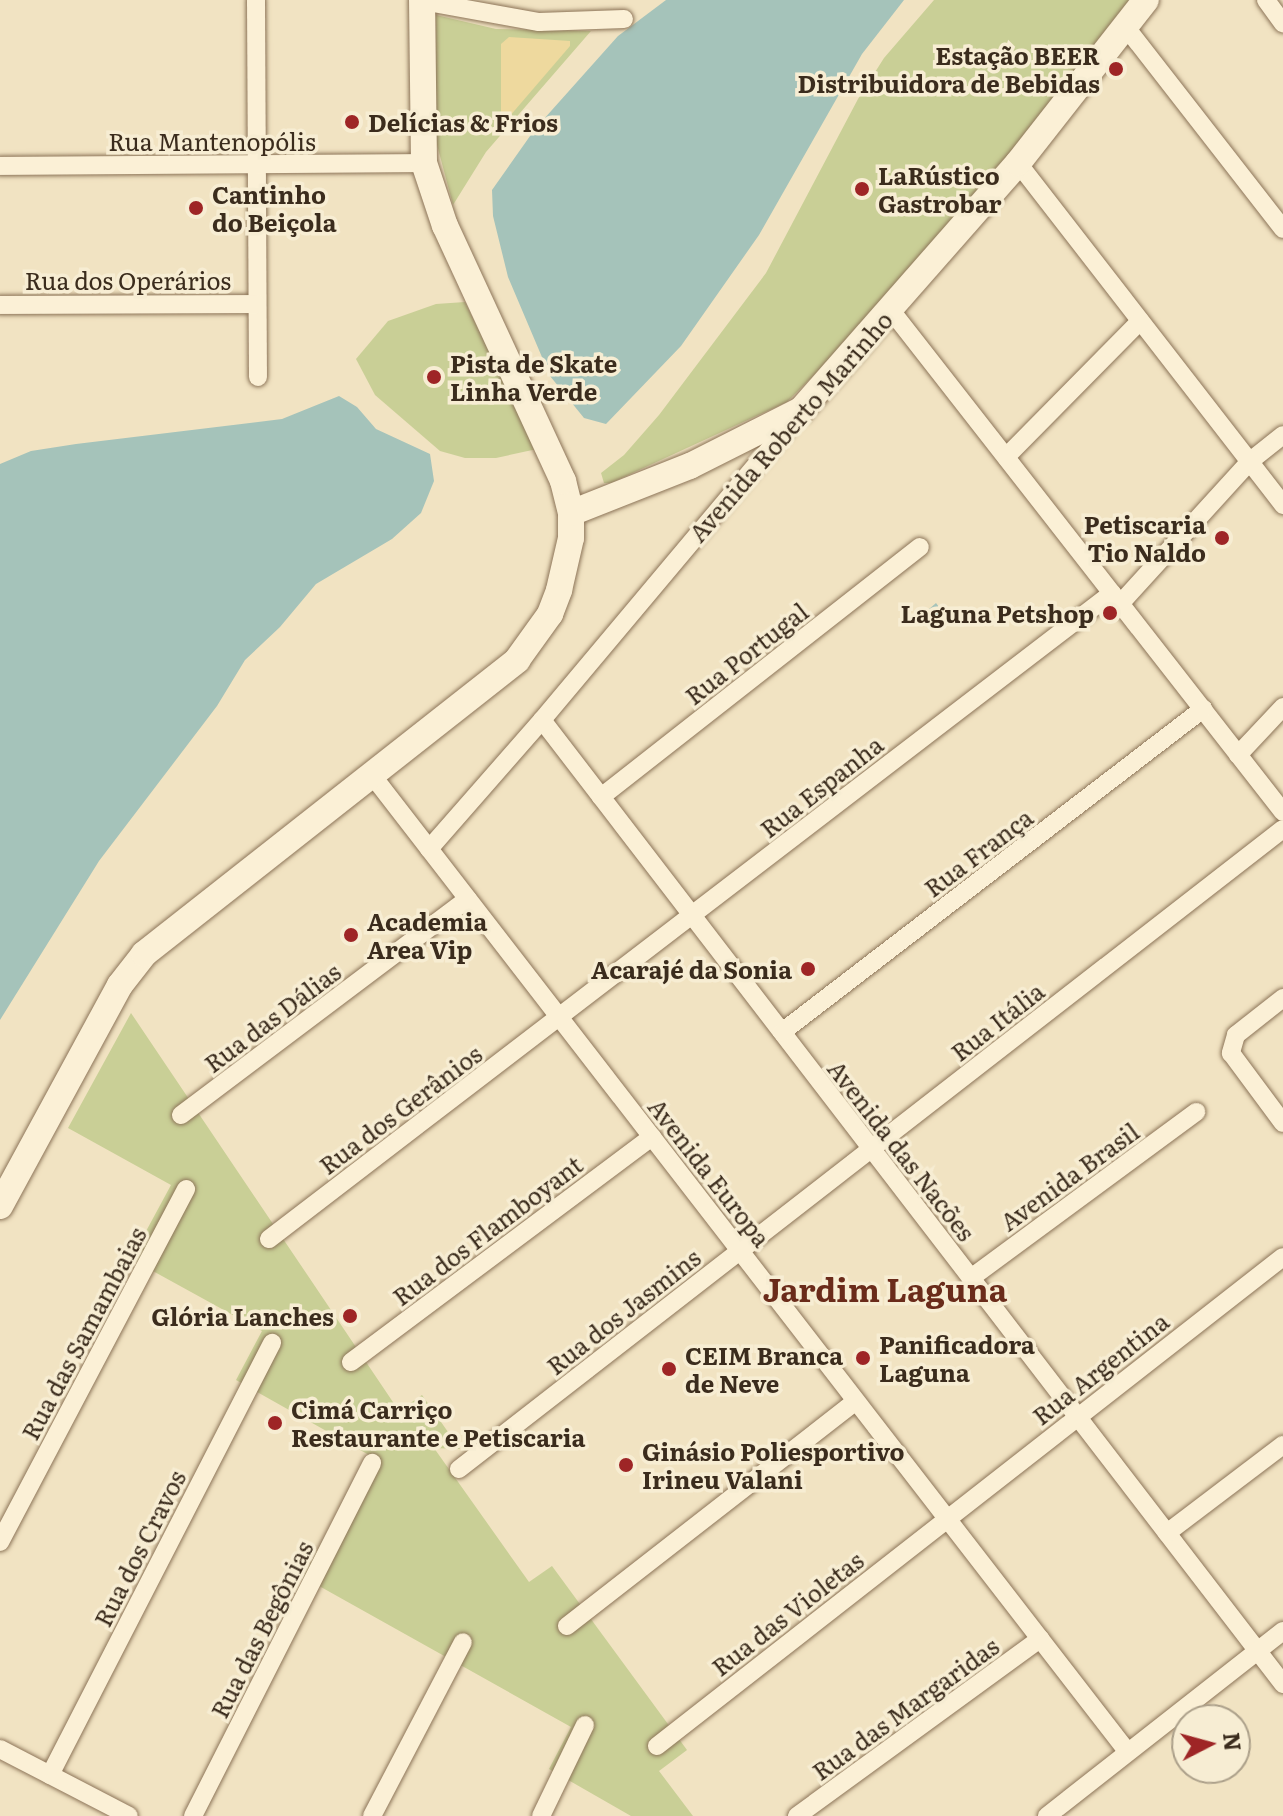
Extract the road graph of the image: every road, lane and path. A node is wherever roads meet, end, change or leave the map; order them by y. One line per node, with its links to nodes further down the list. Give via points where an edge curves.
1 (256, 0): 10 (street)
2 (422, 0): 5 (street, via 539,22); 8 (main road)
3 (1146, 0): 7 (main road, Avenida Roberto Marinho)
4 (1266, 0): 6 (street)
5 (624, 19)
6 (1283, 23)
7 (1125, 26): 9 (main road, Avenida Roberto Marinho); 12 (street)
8 (424, 163): 10 (street, Rua Mantenopólis); 23 (main road, via 445,226 553,452)
9 (1018, 163): 15 (main road, Avenida Roberto Marinho); 16 (street)
10 (257, 164): 11 (street, Rua Mantenopólis); 13 (street)
11 (0, 166)
12 (1283, 229)
13 (257, 304): 14 (street, Rua dos Operários); 17 (street)
14 (0, 305)
15 (890, 309): 18 (main road, Avenida Roberto Marinho); 20 (street)
16 (1140, 321): 20 (street); 21 (street)
17 (258, 377)
18 (801, 410): 23 (main road, via 690,466); 28 (street, Avenida Roberto Marinho)
19 (1283, 435): 21 (street, Rua Espanha)
20 (1006, 457): 25 (street)
21 (1249, 462): 22 (street); 25 (street, Rua Espanha)
22 (1283, 505)
23 (571, 513): 30 (main road, via 559,590 536,637 517,660)
24 (920, 547): 31 (street, Rua Portugal)
25 (1116, 598): 27 (street); 36 (street, Rua Espanha)
26 (1283, 707): 29 (street)
27 (1203, 709): 29 (street); 39 (street, Rua França)
28 (542, 720): 31 (street, Avenida das Nacões); 34 (street, Avenida Roberto Marinho)
29 (1238, 755): 32 (street)
30 (372, 775): 34 (street, Avenida Europa); 46 (main road, via 144,954 120,985)
31 (601, 797): 36 (street, Avenida das Nacões)
32 (1283, 812)
33 (1283, 829): 44 (street, Rua Itália)
34 (429, 849): 35 (street, Avenida Europa)
35 (468, 899): 38 (street, Avenida Europa); 42 (street, Rua das Dálias)
36 (692, 915): 38 (street, Rua Espanha); 39 (street, Avenida das Nacões)
37 (1283, 998): 40 (street, via 1231,1043 1234,1062)
38 (559, 1017): 43 (street, Avenida Europa); 47 (street, Rua dos Gerânios)
39 (782, 1032): 44 (street, Avenida das Nacões)
40 (1279, 1111)
41 (1196, 1112): 50 (street, Avenida Brasil)
42 (181, 1115)
43 (652, 1137): 48 (street, Avenida Europa); 52 (street, Rua dos Flamboyant)
44 (871, 1149): 48 (street, Rua Itália); 50 (street, Avenida das Nacões)
45 (186, 1189): 60 (street, Rua das Samambaias)
46 (0, 1206)
47 (269, 1239)
48 (740, 1251): 53 (street, Avenida Europa); 57 (street, Rua dos Jasmins)
49 (1283, 1257): 54 (street, Rua Argentina)
50 (971, 1278): 54 (street, Avenida das Nacões)
51 (272, 1343): 71 (street, Rua dos Cravos)
52 (351, 1362)
53 (856, 1401): 58 (street, Avenida Europa); 61 (street)
54 (1077, 1416): 58 (street, Rua Argentina); 59 (street, Avenida das Nacões)
55 (1283, 1445): 59 (street)
56 (372, 1463): 75 (street, Rua das Begônias)
57 (459, 1469)
58 (946, 1517): 63 (street, Avenida Europa); 68 (street, Rua das Violetas)
59 (1167, 1533): 65 (street, Avenida das Nacões)
60 (0, 1542)
61 (567, 1626)
62 (1283, 1631): 65 (street)
63 (1040, 1639): 70 (street, Avenida Europa); 78 (street, Rua das Margaridas)
64 (463, 1642): 76 (street)
65 (1257, 1651): 66 (street, Avenida das Nacões); 70 (street)
66 (1283, 1684)
67 (585, 1725): 77 (street)
68 (657, 1746)
69 (0, 1749): 71 (street)
70 (1127, 1751): 79 (street)
71 (50, 1775): 72 (street)
72 (95, 1798): 73 (street); 74 (street)
73 (86, 1816)
74 (129, 1816)
75 (193, 1816)
76 (372, 1816)
77 (541, 1816)
78 (797, 1816)
79 (1047, 1816)

